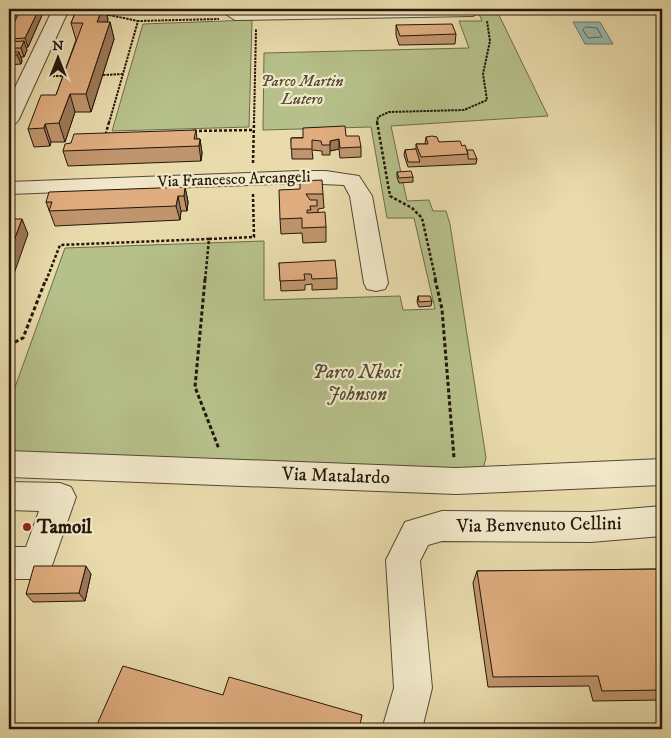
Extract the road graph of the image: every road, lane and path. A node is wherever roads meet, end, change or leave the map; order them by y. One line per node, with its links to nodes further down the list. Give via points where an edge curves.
1 (61, 9): 12 (street)
2 (111, 9): 6 (path)
3 (236, 9): 7 (street, via 235,15)
4 (478, 13): 7 (street); 25 (path, via 492,33 483,67 483,78 489,92 487,100 464,110 388,112 378,117 377,126 390,196 412,208 422,218 442,309)
5 (100, 15): 6 (path)
6 (109, 15): 8 (path)
7 (256, 16): 8 (path); 14 (path)
8 (138, 22): 9 (path)
9 (123, 74): 10 (path); 16 (path, via 106,134)
10 (103, 75)
11 (9, 77): 12 (street)
12 (29, 77): 13 (street)
13 (9, 119)
14 (253, 130): 15 (path); 17 (path)
15 (194, 131)
16 (116, 133)
17 (253, 178): 18 (street, Via Francesco Arcangeli); 19 (path, via 254,237); 20 (street, Via Francesco Arcangeli, via 326,176 352,180 361,196)
18 (9, 188)
19 (208, 239): 21 (path, via 60,245 23,338); 23 (path, via 195,388)
20 (376, 283)
21 (9, 345)
22 (9, 464): 23 (street, Via Matalardo)
23 (229, 472): 25 (street, Via Matalardo)
24 (662, 472): 25 (street, Via Matalardo)
25 (456, 481)
26 (9, 496): 28 (street, via 60,497 37,563)
27 (662, 521): 29 (street, Via Benvenuto Cellini, via 591,527 442,526 417,533 403,560 413,688)
28 (9, 563)
29 (402, 729)

